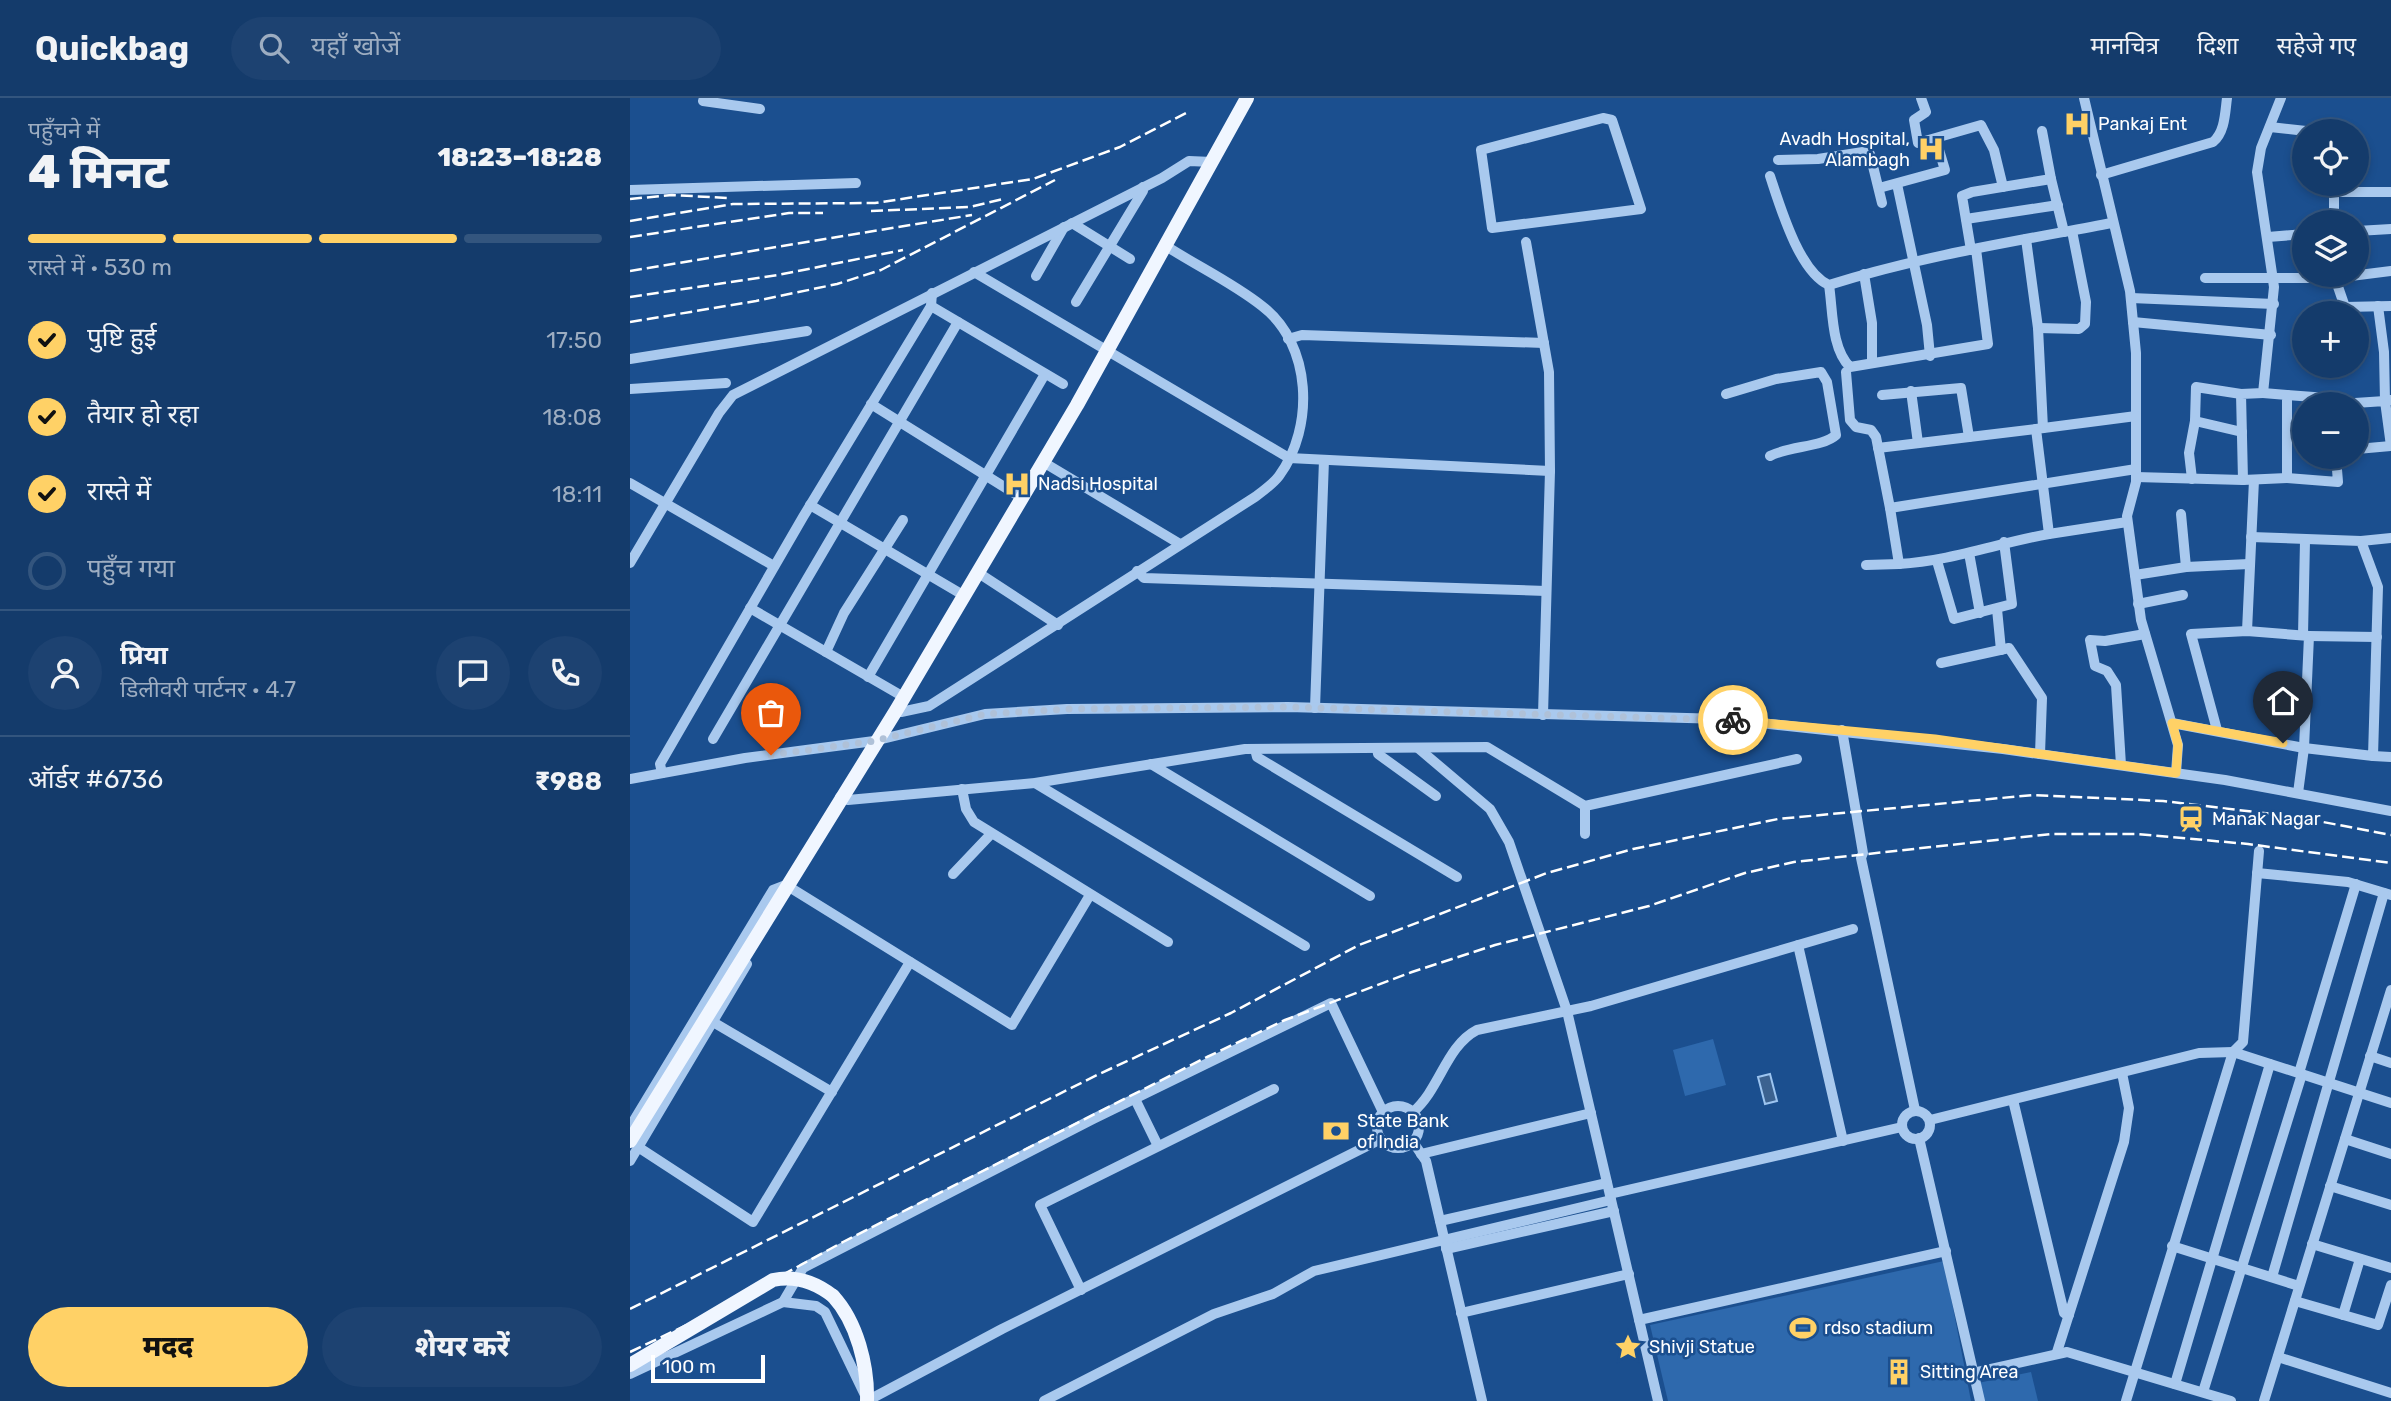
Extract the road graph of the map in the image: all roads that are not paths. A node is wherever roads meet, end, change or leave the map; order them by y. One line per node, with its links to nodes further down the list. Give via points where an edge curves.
1 (704, 98): 7 (street)
2 (1247, 98): 14 (main road)
3 (1921, 98): 12 (street, via 1926,112 1914,120 1918,143)
4 (2084, 98): 16 (street)
5 (2227, 98): 16 (street, via 2219,137 2213,142)
6 (2281, 98): 9 (street)
7 (760, 109)
8 (1603, 118): 8 (street, via 1481,150 1492,228 1641,209 1612,120)
9 (2270, 127): 10 (street); 35 (street, via 2257,172)
10 (2292, 129)
11 (2042, 131): 17 (street)
12 (1936, 140): 19 (street, via 1945,170); 21 (street, via 1981,125 1994,150)
13 (1778, 160): 22 (street, via 1863,152 1872,158)
14 (1212, 162): 20 (street, via 1189,161); 39 (main road)
15 (1770, 176): 51 (street, via 1788,228 1815,275)
16 (2101, 176): 29 (street)
17 (2051, 180): 21 (street); 27 (street)
18 (856, 183): 23 (street)
19 (1897, 184): 22 (street); 42 (street)
20 (1143, 187): 30 (street); 38 (street)
21 (2003, 187): 28 (street, via 1964,194)
22 (1879, 188): 26 (street)
23 (630, 190)
24 (2369, 190): 25 (street)
25 (2391, 192)
26 (1882, 203)
27 (2057, 205): 28 (street); 33 (street)
28 (1966, 219): 40 (street)
29 (2112, 223): 33 (street); 54 (street)
30 (1068, 225): 38 (street); 44 (street); 47 (street)
31 (2391, 229): 32 (street)
32 (2369, 230)
33 (2068, 231): 36 (street); 62 (street, via 2086,302 2085,324 2079,329)
34 (2292, 235): 35 (street)
35 (2268, 237): 50 (street)
36 (2026, 239): 40 (street); 62 (street)
37 (1525, 242): 66 (street)
38 (1110, 246): 41 (street); 55 (street)
39 (1166, 246): 65 (street, via 1263,306); 67 (main road)
40 (1974, 250): 42 (street); 69 (street, via 1988,344)
41 (1130, 259)
42 (1913, 262): 46 (street); 69 (street)
43 (2391, 271): 45 (street)
44 (974, 272): 53 (street); 67 (street)
45 (2369, 273)
46 (1864, 274): 51 (street); 71 (street)
47 (1036, 276)
48 (2292, 277): 50 (street)
49 (2205, 278): 50 (street)
50 (2273, 278): 56 (street)
51 (1829, 285): 72 (street, via 1837,341)
52 (2339, 287): 58 (street, via 2345,307)
53 (932, 293): 57 (street); 112 (street, via 733,395)
54 (2131, 298): 56 (street); 61 (street)
55 (1076, 302)
56 (2274, 304): 64 (street)
57 (931, 306): 60 (street); 87 (street)
58 (2378, 306): 59 (street); 68 (street)
59 (2391, 306)
60 (958, 322): 73 (street); 89 (street)
61 (2133, 322): 64 (street); 88 (street)
62 (2038, 328): 91 (street)
63 (807, 331): 70 (street)
64 (2271, 335): 79 (street)
65 (1289, 339): 66 (street, via 1302,335); 99 (street, via 1297,355 1304,397 1299,438)
66 (1544, 343): 103 (street, via 1549,372)
67 (1107, 352): 99 (street); 101 (main road)
68 (2388, 352): 85 (street)
69 (1930, 356): 72 (street)
70 (630, 359)
71 (1872, 360)
72 (1848, 370): 74 (street); 96 (street, via 1850,420 1856,427 1871,430)
73 (1045, 374): 76 (street); 105 (street)
74 (1826, 380): 80 (street, via 1821,372 1812,372); 98 (street, via 1836,435)
75 (726, 383): 77 (street)
76 (1063, 384)
77 (630, 389)
78 (1911, 391): 82 (street); 93 (street, via 1961,388); 94 (street)
79 (2263, 393): 81 (street); 83 (street)
80 (1726, 394)
81 (2241, 394): 90 (street, via 2196,387); 92 (street)
82 (1882, 395)
83 (2287, 396): 84 (street); 107 (street)
84 (2292, 396)
85 (2388, 400): 86 (street); 95 (street)
86 (2369, 402)
87 (871, 404): 89 (street); 113 (street)
88 (2136, 416): 91 (street); 104 (street)
89 (900, 421): 105 (street); 117 (street)
90 (2195, 421): 92 (street); 106 (street, via 2189,453)
91 (2040, 428): 93 (street); 109 (street)
92 (2242, 432): 108 (street)
93 (1969, 437): 94 (street)
94 (1918, 443): 96 (street)
95 (2391, 447): 97 (street)
96 (1878, 448): 114 (street)
97 (2369, 448)
98 (1770, 456)
99 (1289, 458): 100 (street); 125 (street, via 1279,477 1255,497)
100 (1324, 460): 103 (street); 139 (street)
101 (1043, 462): 111 (main road); 125 (street)
102 (2337, 469): 107 (street, via 2338,482)
103 (1550, 471): 142 (street)
104 (2136, 473): 106 (street); 109 (street); 118 (street)
105 (986, 476): 111 (street); 137 (street)
106 (2192, 478): 108 (street)
107 (2287, 478): 108 (street)
108 (2248, 480): 120 (street)
109 (2043, 482): 114 (street); 119 (street)
110 (630, 483): 112 (street)
111 (1022, 498): 136 (main road)
112 (665, 503): 129 (street); 133 (street)
113 (810, 505): 117 (street); 133 (street)
114 (1890, 508): 130 (street)
115 (2181, 514): 134 (street)
116 (903, 520): 126 (street)
117 (840, 522): 126 (street); 149 (street)
118 (2127, 522): 119 (street); 138 (street)
119 (2049, 534): 124 (street)
120 (2251, 537): 122 (street); 131 (street)
121 (2391, 538): 123 (street)
122 (2305, 541): 123 (street); 155 (street)
123 (2361, 541): 141 (street)
124 (2004, 542): 127 (street); 147 (street, via 2012,604)
125 (1180, 544): 135 (street)
126 (887, 550): 137 (street); 157 (street, via 844,613)
127 (1969, 553): 128 (street); 148 (street)
128 (1937, 561): 130 (street); 148 (street, via 1954,619)
129 (630, 563)
130 (1899, 564): 132 (street)
131 (2249, 564): 134 (street); 152 (street)
132 (1866, 565)
133 (774, 566): 146 (street)
134 (2186, 567): 138 (street)
135 (1137, 571): 139 (street, via 1144,578); 150 (street)
136 (977, 572): 143 (main road); 150 (street)
137 (928, 575): 143 (street); 159 (street)
138 (2135, 575): 145 (street)
139 (1319, 586): 142 (street); 161 (street)
140 (2391, 586): 141 (street)
141 (2378, 587): 153 (street)
142 (1546, 591): 162 (street)
143 (963, 595): 160 (main road)
144 (2183, 595): 145 (street)
145 (2138, 604): 154 (street)
146 (750, 608): 149 (street); 178 (street, via 660,764)
147 (1997, 609): 148 (street); 156 (street)
148 (1980, 613)
149 (780, 625): 157 (street); 166 (street)
150 (1058, 625): 160 (street, via 929,706 901,712)
151 (2391, 629): 153 (street)
152 (2247, 631): 155 (street); 165 (street, via 2191,634)
153 (2378, 633): 155 (street); 173 (street)
154 (2145, 634): 163 (street); 177 (street, via 2090,640 2095,666 2107,671 2116,685)
155 (2306, 636): 170 (street)
156 (2001, 650): 158 (street); 172 (street, via 2009,648 2042,698)
157 (826, 652): 159 (street)
158 (1941, 663)
159 (868, 677): 160 (street)
160 (899, 703): 167 (main road)
161 (1315, 708): 162 (street); 167 (street, via 1067,709 985,714)
162 (1542, 715): 164 (street, via 1723,719)
163 (2172, 723): 165 (street); 179 (street, via 2178,745)
164 (1842, 730): 172 (street); 221 (street, via 1861,858)
165 (2217, 730): 170 (street)
166 (713, 739)
167 (874, 741): 178 (street); 185 (main road)
168 (1377, 748): 169 (street); 171 (street); 184 (street, via 1378,754)
169 (1418, 748): 186 (street, via 1487,747); 205 (street, via 1490,809 1509,842)
170 (2304, 748): 173 (street); 183 (street)
171 (1255, 749): 176 (street); 193 (street, via 1257,757)
172 (2040, 754): 177 (street)
173 (2373, 755): 174 (street)
174 (2391, 757)
175 (1797, 759): 186 (street)
176 (1151, 764): 181 (street); 198 (street)
177 (2121, 765): 179 (street)
178 (662, 773): 180 (street)
179 (2176, 773): 183 (street)
180 (630, 779)
181 (1034, 783): 182 (street); 202 (street)
182 (962, 789): 185 (street, via 848,800); 188 (street, via 974,822)
183 (2298, 793): 187 (street)
184 (1436, 796)
185 (840, 797): 195 (main road)
186 (1585, 806): 189 (street)
187 (2391, 811)
188 (991, 834): 192 (street); 197 (street)
189 (1585, 834)
190 (2259, 851): 191 (street)
191 (2257, 873): 194 (street); 208 (street, via 2243,1042)
192 (953, 874)
193 (1457, 877)
194 (2356, 884): 196 (street); 213 (street)
195 (783, 889): 203 (street); 206 (street, via 787,898); 226 (street, via 773,890); 233 (main road)
196 (2387, 894): 214 (street)
197 (1090, 895): 200 (street); 203 (street, via 1012,1025)
198 (1370, 896)
199 (1853, 929): 201 (street)
200 (1168, 942)
201 (1798, 944): 205 (street); 231 (street)
202 (1305, 946)
203 (910, 962): 216 (street)
204 (2391, 990): 207 (street)
205 (1567, 1011): 223 (street, via 1462,1037 1426,1101); 224 (street)
206 (713, 1022): 216 (street); 233 (street)
207 (2386, 1025): 209 (street)
208 (2233, 1052): 211 (street); 212 (street, via 2199,1053); 245 (street)
209 (2370, 1056): 210 (street); 217 (street)
210 (2391, 1063)
211 (2270, 1064): 213 (street); 247 (street)
212 (2122, 1073): 219 (street); 259 (street, via 2129,1108 2124,1142)
213 (2300, 1074): 214 (street); 249 (street)
214 (2329, 1083): 217 (street); 252 (street)
215 (1274, 1089): 234 (street)
216 (832, 1092): 233 (street, via 753,1222)
217 (2359, 1093): 220 (street); 230 (street)
218 (1135, 1099): 222 (street, via 1331,1003); 234 (street); 257 (street, via 803,1268)
219 (2013, 1100): 225 (street); 259 (street, via 2064,1313)
220 (2391, 1103)
221 (1915, 1111): 225 (street, via 1924,1112); 227 (street, via 1905,1116)
222 (1383, 1112): 223 (street, via 1398,1106); 229 (street, via 1377,1128)
223 (1413, 1112): 232 (street, via 1419,1127)
224 (1591, 1113): 235 (street); 238 (street)
225 (1930, 1120): 228 (street, via 1926,1135)
226 (630, 1126)
227 (1902, 1127): 228 (street, via 1908,1136); 231 (street)
228 (1919, 1138): 246 (street)
229 (1381, 1139): 232 (street, via 1398,1149); 255 (street)
230 (2344, 1139): 236 (street); 239 (street)
231 (1843, 1141): 240 (street)
232 (1413, 1142): 235 (street)
233 (634, 1144): 237 (street)
234 (1158, 1146): 255 (street, via 1041,1205)
235 (1421, 1154): 242 (street)
236 (2391, 1154)
237 (630, 1161)
238 (1607, 1182): 240 (street); 242 (street)
239 (2330, 1186): 241 (street); 244 (street)
240 (1612, 1202): 243 (street); 251 (street)
241 (2391, 1205)
242 (1440, 1221): 243 (street)
243 (1445, 1244): 258 (street); 272 (street, via 1314,1271 1273,1294 1214,1314)
244 (2312, 1244): 248 (street); 253 (street)
245 (2172, 1247): 247 (street); 265 (street)
246 (1945, 1251): 261 (street); 266 (street)
247 (2214, 1259): 249 (street); 268 (street)
248 (2360, 1259): 250 (street); 260 (street)
249 (2242, 1268): 252 (street); 269 (street)
250 (2391, 1268)
251 (1629, 1274): 258 (street); 261 (street)
252 (2272, 1277): 253 (street)
253 (2300, 1286): 256 (street)
254 (2391, 1286): 260 (street, via 2378,1325)
255 (1081, 1290): 271 (street)
256 (2295, 1301): 260 (street); 263 (street)
257 (783, 1302): 267 (street); 271 (street, via 816,1306 825,1312)
258 (1461, 1313): 273 (street)
259 (2069, 1315): 262 (street)
260 (2343, 1315)
261 (1639, 1320): 274 (street)
262 (2057, 1352): 265 (street); 266 (street)
263 (2278, 1357): 270 (street); 278 (street)
264 (630, 1365): 271 (main road, bridge, via 773,1280 805,1280 833,1296 846,1313 868,1382)
265 (2133, 1371): 268 (street); 276 (street)
266 (1973, 1373): 275 (street)
267 (630, 1374)
268 (2175, 1384): 269 (street)
269 (2203, 1392): 277 (street)
270 (2391, 1394)
271 (868, 1401)
272 (1044, 1401)
273 (1482, 1401)
274 (1658, 1401)
275 (1980, 1401)
276 (2126, 1401)
277 (2231, 1401)
278 (2264, 1401)

